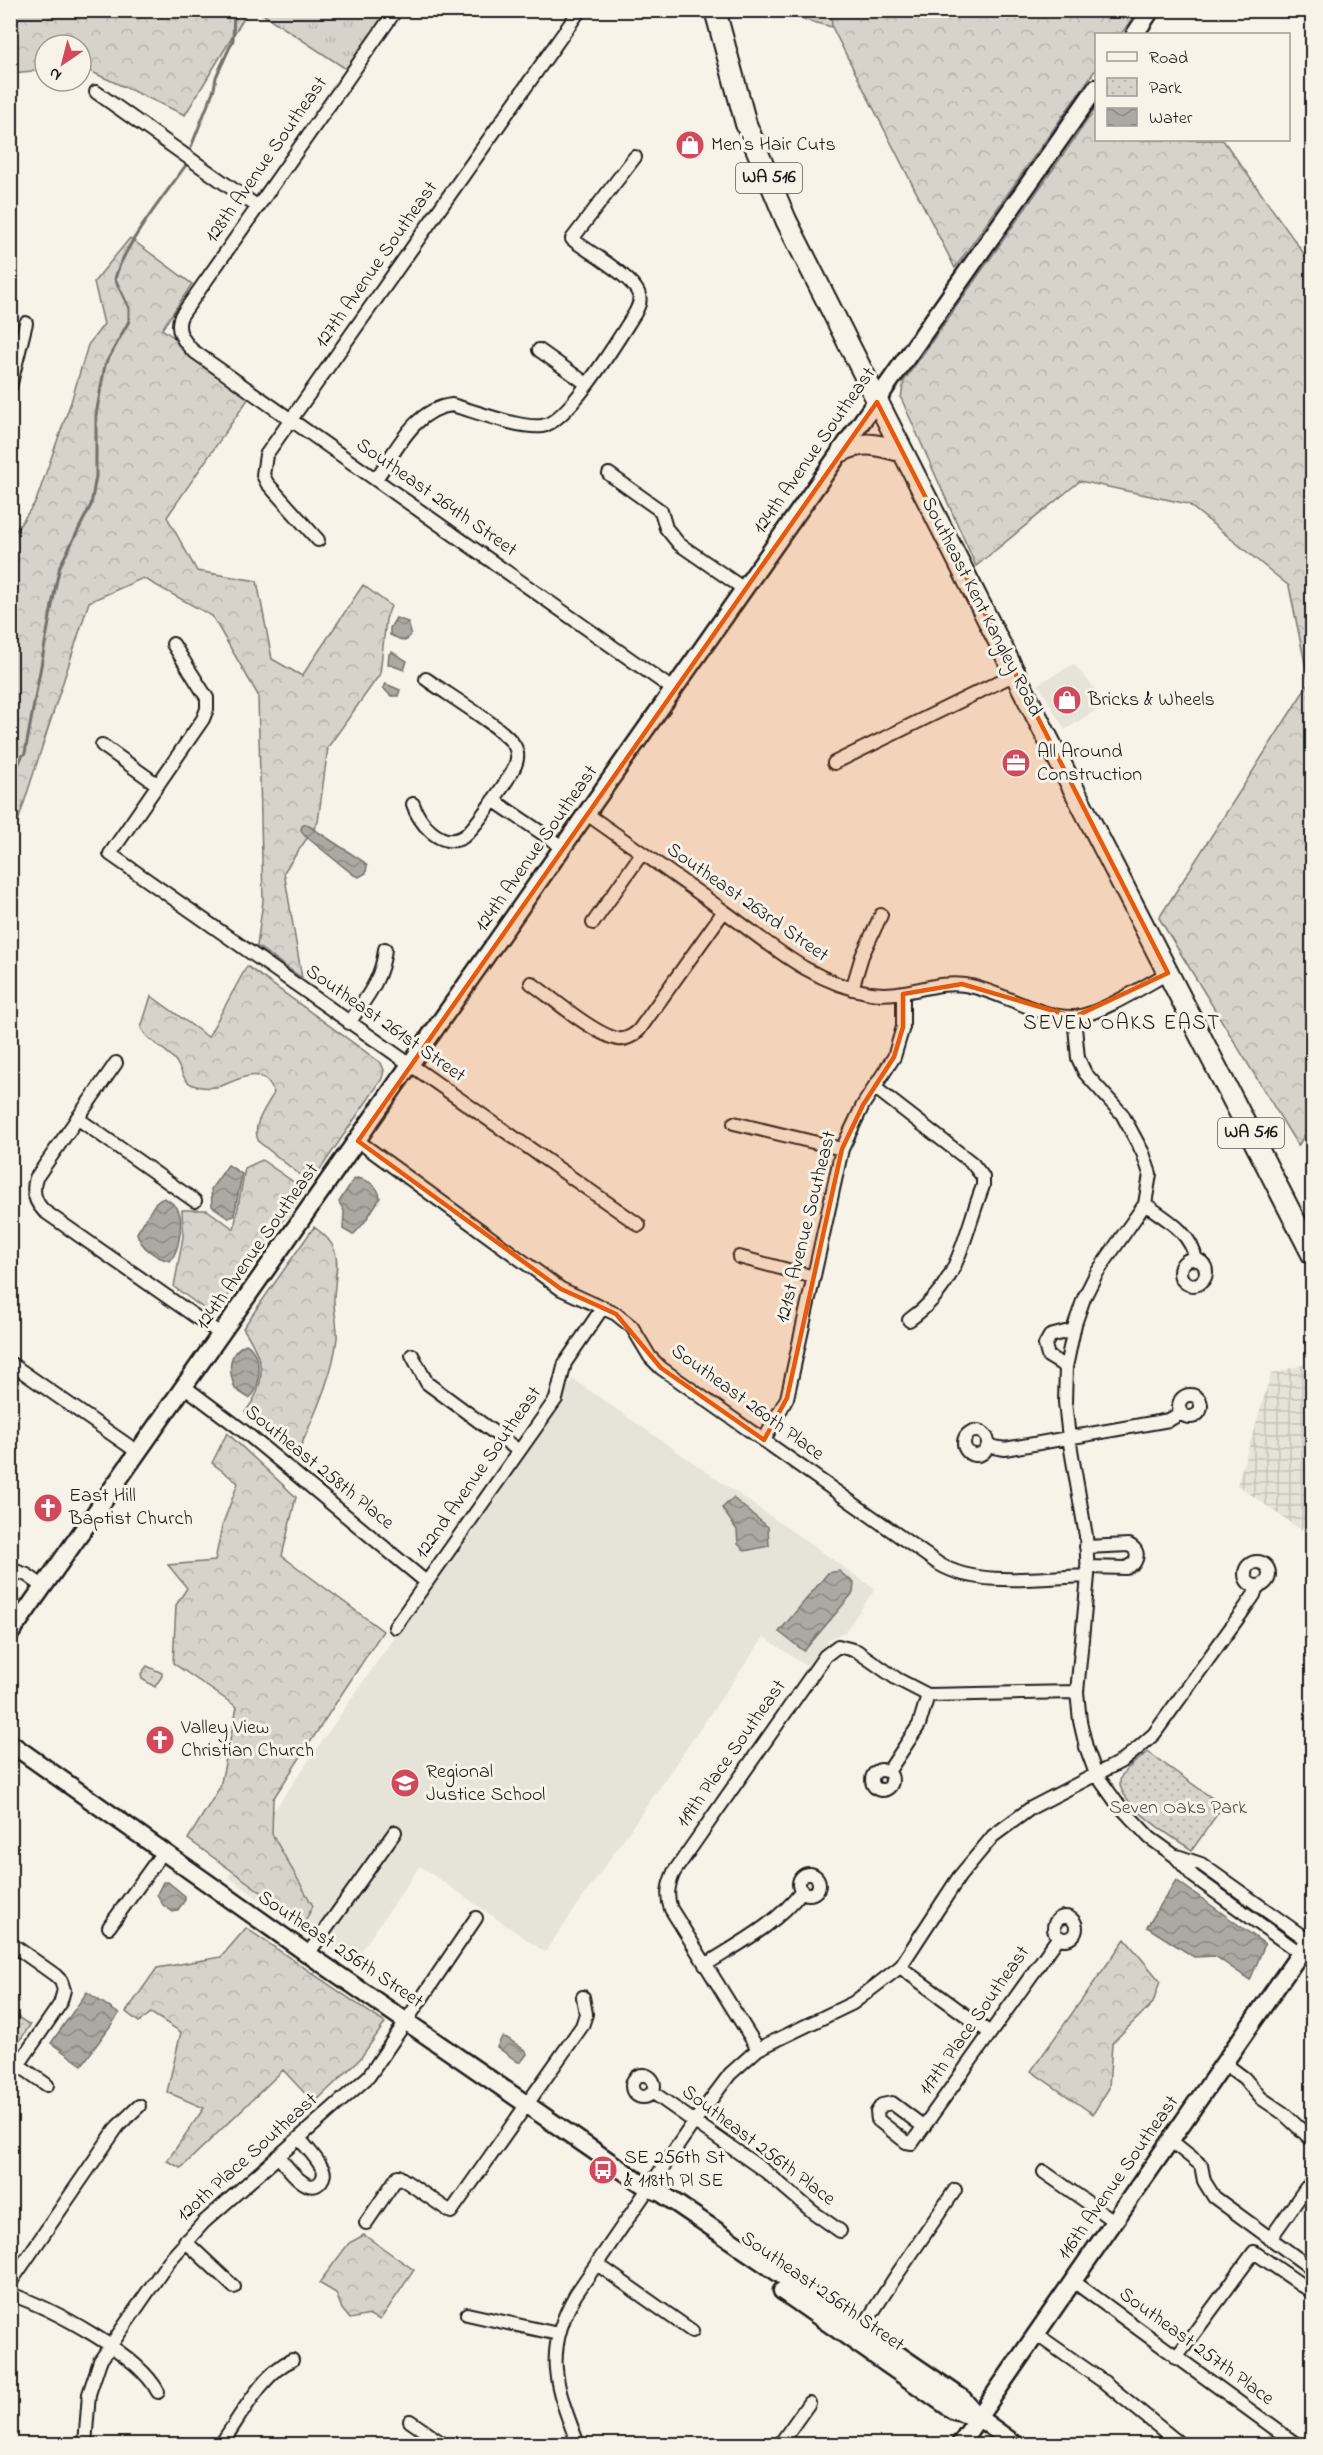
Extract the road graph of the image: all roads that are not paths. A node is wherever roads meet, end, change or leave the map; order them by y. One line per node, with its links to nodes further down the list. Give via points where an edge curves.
1 (396, 10): 9 (street, 128th Avenue Southeast)
2 (580, 10): 16 (street, 127th Avenue Southeast)
3 (715, 10): 15 (main road, Southeast Kent Kangley Road / WA 516, via 746,124 786,220)
4 (1151, 10): 5 (main road)
5 (1135, 33)
6 (1095, 89): 15 (main road, 124th Avenue Southeast)
7 (96, 92): 9 (street)
8 (635, 157): 13 (street, via 572,239 627,279 639,294 640,304)
9 (258, 207): 11 (street, 128th Avenue Southeast, via 181,316)
10 (26, 323): 14 (street)
11 (180, 334): 16 (street, Southeast 264th Street, via 192,350)
12 (540, 350): 13 (street)
13 (586, 384): 20 (street, via 567,410 544,426 530,427 452,405 439,406 414,425)
14 (10, 387)
15 (877, 402): 17 (main road, 124th Avenue Southeast); 18 (main road, Southeast Kent Kangley Road / WA 516)
16 (292, 419): 20 (street, Southeast 264th Street); 21 (street, 127th Avenue Southeast, via 266,455 263,475 274,493)
17 (842, 451): 18 (main road, via 864,444); 22 (main road, 124th Avenue Southeast)
18 (903, 452): 24 (main road, Southeast Kent Kangley Road / WA 516)
19 (609, 474): 22 (street, via 661,510 666,528 680,544)
20 (376, 479): 26 (street, Southeast 264th Street)
21 (318, 540)
22 (744, 589): 26 (main road, 124th Avenue Southeast)
23 (173, 644): 29 (street, via 207,698 207,709)
24 (1015, 674): 28 (street); 39 (main road, Southeast Kent Kangley Road / WA 516)
25 (426, 679): 30 (street, via 513,743 515,766)
26 (674, 690): 32 (main road, 124th Avenue Southeast)
27 (102, 745): 29 (street)
28 (834, 763)
29 (158, 785): 44 (street, Southeast 261st Street, via 110,854)
30 (493, 800): 31 (street, via 464,836 449,840 421,823); 33 (street)
31 (413, 804)
32 (587, 814): 33 (main road, 124th Avenue Southeast); 34 (street, Southeast 263rd Street)
33 (564, 848): 46 (main road, 124th Avenue Southeast)
34 (642, 853): 35 (street, Southeast 263rd Street); 37 (street)
35 (724, 911): 40 (street, via 639,1030 626,1038 603,1034); 41 (street, Southeast 263rd Street, via 810,973)
36 (881, 915): 41 (street)
37 (593, 924)
38 (385, 949): 44 (street, via 379,979)
39 (1168, 973): 43 (street, via 1091,1013); 55 (main road, Southeast Kent Kangley Road / WA 516)
40 (531, 983)
41 (852, 989): 42 (street, Southeast 263rd Street)
42 (903, 994): 43 (street, Southeast 263rd Street, via 962,984 1059,1016); 47 (street, 121st Avenue Southeast, via 900,1042)
43 (1074, 1017): 53 (street, via 1078,1059 1084,1073 1114,1103 1143,1153 1150,1174)
44 (348, 1023): 46 (street, Southeast 261st Street)
45 (116, 1063): 48 (street)
46 (410, 1066): 50 (main road, 124th Avenue Southeast); 54 (street, Southeast 261st Street)
47 (874, 1087): 51 (street, 121st Avenue Southeast); 60 (street, via 972,1163 983,1177 954,1270 933,1300)
48 (77, 1118): 52 (street); 62 (street, via 36,1178 34,1192 38,1204)
49 (734, 1123): 51 (street)
50 (358, 1141): 59 (street, Southeast 260th Place, via 561,1288); 62 (main road, 124th Avenue Southeast)
51 (842, 1149): 58 (street, 121st Avenue Southeast)
52 (195, 1201)
53 (1145, 1204): 57 (street, via 1182,1231); 61 (street, via 1096,1274)
54 (639, 1225)
55 (1312, 1254)
56 (739, 1257): 58 (street)
57 (1196, 1260)
58 (814, 1277): 69 (street, 121st Avenue Southeast, via 787,1398)
59 (603, 1307): 69 (street, Southeast 260th Place, via 632,1327 661,1368); 71 (street, 122nd Avenue Southeast, via 565,1363 556,1399)
60 (909, 1320)
61 (1073, 1329): 65 (street); 65 (street, via 1050,1336 1044,1345 1048,1356)
62 (222, 1335): 66 (main road, 124th Avenue Southeast)
63 (412, 1355): 71 (street, via 427,1383)
64 (10, 1363): 72 (street)
65 (1066, 1367): 68 (street)
66 (185, 1387): 72 (main road, 124th Avenue Southeast); 76 (street, Southeast 258th Place)
67 (1181, 1413): 68 (street, via 1169,1420)
68 (1069, 1438): 70 (street, via 1005,1449); 73 (street)
69 (764, 1440): 75 (street, Southeast 260th Place, via 951,1571 980,1579)
70 (988, 1446)
71 (519, 1451): 76 (street, 122nd Avenue Southeast)
72 (139, 1453): 78 (main road, 124th Avenue Southeast)
73 (1086, 1547): 75 (street); 75 (street, Southeast 260th Place, via 1129,1545 1137,1555 1126,1568)
74 (10, 1569): 78 (street)
75 (1088, 1571): 81 (street)
76 (426, 1582): 79 (street, 122nd Avenue Southeast)
77 (1257, 1586): 85 (street, via 1154,1734 1122,1761)
78 (44, 1587): 80 (main road, 124th Avenue Southeast)
79 (395, 1627)
80 (10, 1634)
81 (1077, 1692): 82 (street); 85 (street, via 1086,1747)
82 (928, 1695): 84 (street, via 919,1725); 95 (street, 119th Place Southeast, via 857,1651 838,1646 825,1656 674,1872 667,1900)
83 (10, 1743): 87 (main road, Southeast 256th Street)
84 (888, 1772)
85 (1096, 1774): 93 (street, via 1132,1820 1193,1876); 96 (street, via 1031,1808 993,1836 959,1877)
86 (395, 1832): 94 (street)
87 (163, 1852): 90 (street); 94 (main road, Southeast 256th Street)
88 (802, 1891): 95 (street, via 775,1920)
89 (476, 1918): 98 (street, 120th Place Southeast)
90 (109, 1927)
91 (1058, 1938): 99 (street, 117th Place Southeast)
92 (10, 1943): 101 (street, via 59,1978 64,1990 60,2004)
93 (1307, 1943): 102 (main road, 116th Avenue Southeast)
94 (308, 1954): 98 (main road, Southeast 256th Street)
95 (705, 1965): 100 (street)
96 (900, 1967): 99 (street); 100 (street, via 853,2003)
97 (583, 1997): 105 (street, via 586,2014 582,2026)
98 (408, 2021): 105 (main road, Southeast 256th Street); 109 (street, 120th Place Southeast, via 369,2076)
99 (990, 2033): 108 (street, 117th Place Southeast)
100 (758, 2049): 107 (street, via 723,2082)
101 (15, 2061): 103 (street)
102 (1224, 2063): 110 (main road, 116th Avenue Southeast); 111 (street)
103 (47, 2085)
104 (652, 2092): 107 (street, Southeast 256th Place)
105 (527, 2104): 114 (main road, Southeast 256th Street); 118 (street, via 451,2212 398,2176)
106 (140, 2106): 125 (street, via 118,2126)
107 (694, 2122): 114 (street); 119 (street, Southeast 256th Place, via 765,2171)
108 (924, 2127)
109 (299, 2138): 112 (street, 120th Place Southeast); 112 (street, via 323,2169 320,2183 304,2185)
110 (1170, 2140): 117 (main road, 116th Avenue Southeast); 120 (street, via 1201,2165 1204,2181 1214,2197)
111 (1312, 2140)
112 (278, 2156): 121 (street, 120th Place Southeast)
113 (1044, 2172): 117 (street)
114 (648, 2188): 122 (street); 130 (main road, Southeast 256th Street, via 661,2193); 139 (main road, Southeast 256th Street, via 657,2202 954,2411)
115 (1306, 2188): 120 (street)
116 (956, 2190): 130 (street)
117 (1114, 2221): 124 (main road, 116th Avenue Southeast)
118 (366, 2223)
119 (840, 2231)
120 (1270, 2238): 123 (street)
121 (184, 2241): 126 (street); 134 (street, 120th Place Southeast)
122 (597, 2264): 131 (street); 132 (street, via 566,2311)
123 (1312, 2269)
124 (1073, 2281): 133 (main road, 116th Avenue Southeast); 135 (street, Southeast 257th Place)
125 (10, 2283)
126 (234, 2287)
127 (1312, 2292): 135 (street, via 1254,2252)
128 (10, 2294): 134 (street, via 53,2311)
129 (467, 2314): 132 (street)
130 (861, 2330): 139 (main road, Southeast 256th Street, via 962,2398)
131 (692, 2331)
132 (558, 2334): 144 (street, via 556,2384)
133 (1036, 2334): 139 (main road, 116th Avenue Southeast); 148 (street, via 1104,2382)
134 (109, 2346): 137 (street, via 143,2371); 141 (street, 120th Place Southeast, via 89,2394)
135 (1176, 2358): 149 (street, Southeast 257th Place)
136 (292, 2360): 142 (street, via 270,2374)
137 (158, 2392)
138 (809, 2403): 145 (street)
139 (979, 2418): 146 (main road, 116th Avenue Southeast); 147 (main road, Southeast 256th Street)
140 (410, 2421): 143 (street)
141 (85, 2445)
142 (221, 2445)
143 (443, 2445)
144 (578, 2445)
145 (780, 2445)
146 (960, 2445)
147 (1015, 2445)
148 (1180, 2445)
149 (1296, 2445)

